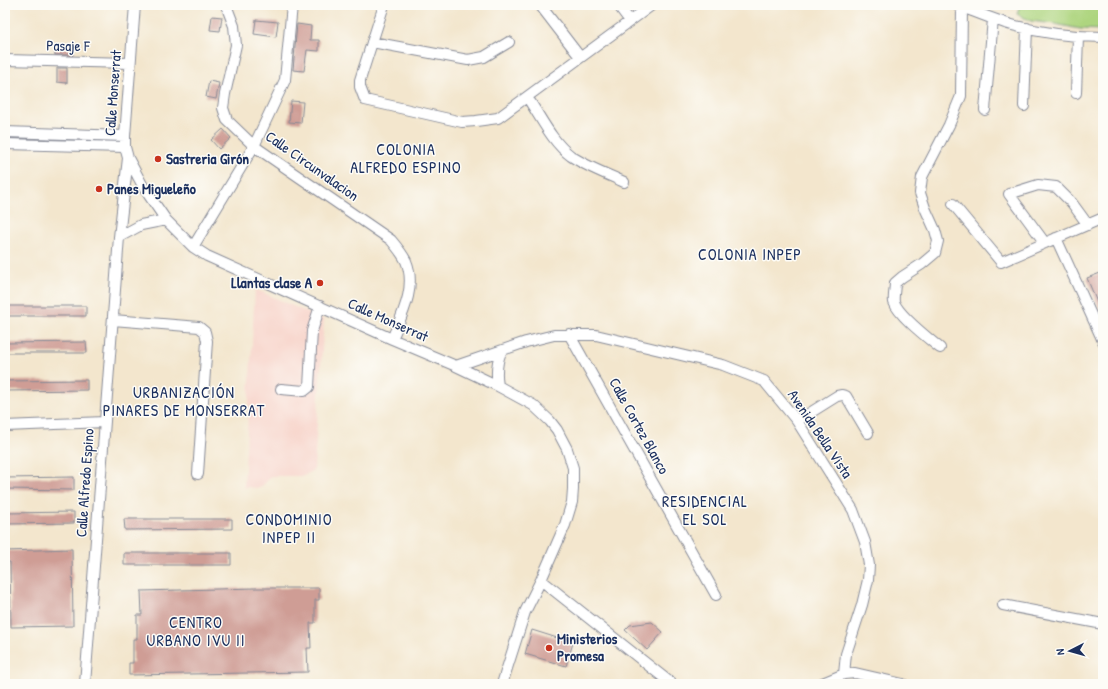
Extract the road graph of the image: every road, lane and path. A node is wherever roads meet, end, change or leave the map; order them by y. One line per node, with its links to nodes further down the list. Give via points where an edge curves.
1 (135, 5): 18 (street, Calle Monserrat)
2 (226, 5): 26 (street, Calle Circunvalacion, via 234,26 236,45 223,108 227,120)
3 (292, 5): 26 (street, via 285,80)
4 (384, 5): 14 (street)
5 (540, 5): 16 (street)
6 (618, 5): 10 (street)
7 (652, 5): 10 (street)
8 (959, 6): 9 (street); 43 (street, via 961,96 950,125 922,176 920,193 938,241 935,253 895,283 894,302 904,316)
9 (993, 19): 11 (street); 22 (street)
10 (630, 21): 16 (street)
11 (1027, 28): 12 (street); 21 (street)
12 (1078, 37): 13 (street); 19 (street)
13 (1103, 37)
14 (372, 42): 15 (street, via 468,60 484,57); 20 (street, via 360,80 365,100 462,122 498,118)
15 (509, 42)
16 (580, 57): 20 (street)
17 (5, 60): 18 (street, Pasaje F)
18 (130, 63): 24 (street, Calle Monserrat)
19 (1076, 93)
20 (527, 97): 29 (street, via 560,146 572,156)
21 (1024, 106)
22 (986, 110)
23 (5, 132): 24 (street)
24 (125, 136): 27 (street, Calle Monserrat)
25 (5, 144): 27 (street)
26 (254, 146): 37 (street); 41 (street, Calle Circunvalacion, via 391,240 406,260 409,275 406,309)
27 (125, 147): 28 (street, Calle Monserrat)
28 (128, 158): 32 (street, Calle Monserrat, via 144,188); 34 (street, Calle Alfredo Espino)
29 (624, 182)
30 (952, 204): 36 (street, via 1001,262)
31 (1103, 218): 33 (street)
32 (166, 220): 34 (street, via 141,225); 37 (street, Calle Monserrat)
33 (1088, 225): 35 (street); 36 (street, via 1056,187 1038,185 1009,194)
34 (119, 237): 39 (street, Calle Alfredo Espino)
35 (1056, 238): 36 (street); 42 (street)
36 (1045, 243)
37 (193, 247): 38 (street, Calle Monserrat, via 207,256)
38 (320, 306): 41 (street, Calle Monserrat); 47 (street, via 312,331 309,387 304,391)
39 (113, 320): 49 (street, Calle Alfredo Espino); 52 (street, via 199,328 205,332 207,341)
40 (570, 334): 44 (street, Avenida Bella Vista, via 554,334); 48 (street, Avenida Bella Vista, via 596,335 730,368 764,381); 54 (street, Calle Cortez Blanco)
41 (392, 339): 45 (street, Calle Monserrat)
42 (1103, 341)
43 (940, 348)
44 (502, 352): 45 (street, Avenida Bella Vista); 46 (street, via 496,369)
45 (456, 366): 46 (street, Calle Monserrat)
46 (498, 386): 53 (street, Calle Monserrat, via 533,405 550,421 567,448 573,468 569,515)
47 (281, 389)
48 (797, 421): 51 (street, via 842,395 846,396); 57 (street, Avenida Bella Vista, via 853,510 868,554 867,585 846,654)
49 (105, 422): 50 (street); 58 (street, Calle Alfredo Espino)
50 (5, 426)
51 (868, 433)
52 (198, 474)
53 (541, 580): 59 (street, Calle Monserrat, via 525,612); 60 (street)
54 (716, 595)
55 (1003, 605): 56 (street)
56 (1103, 624)
57 (844, 674): 61 (street); 62 (street, via 855,673)
58 (85, 684)
59 (502, 684)
60 (672, 684)
61 (820, 684)
62 (903, 684)

